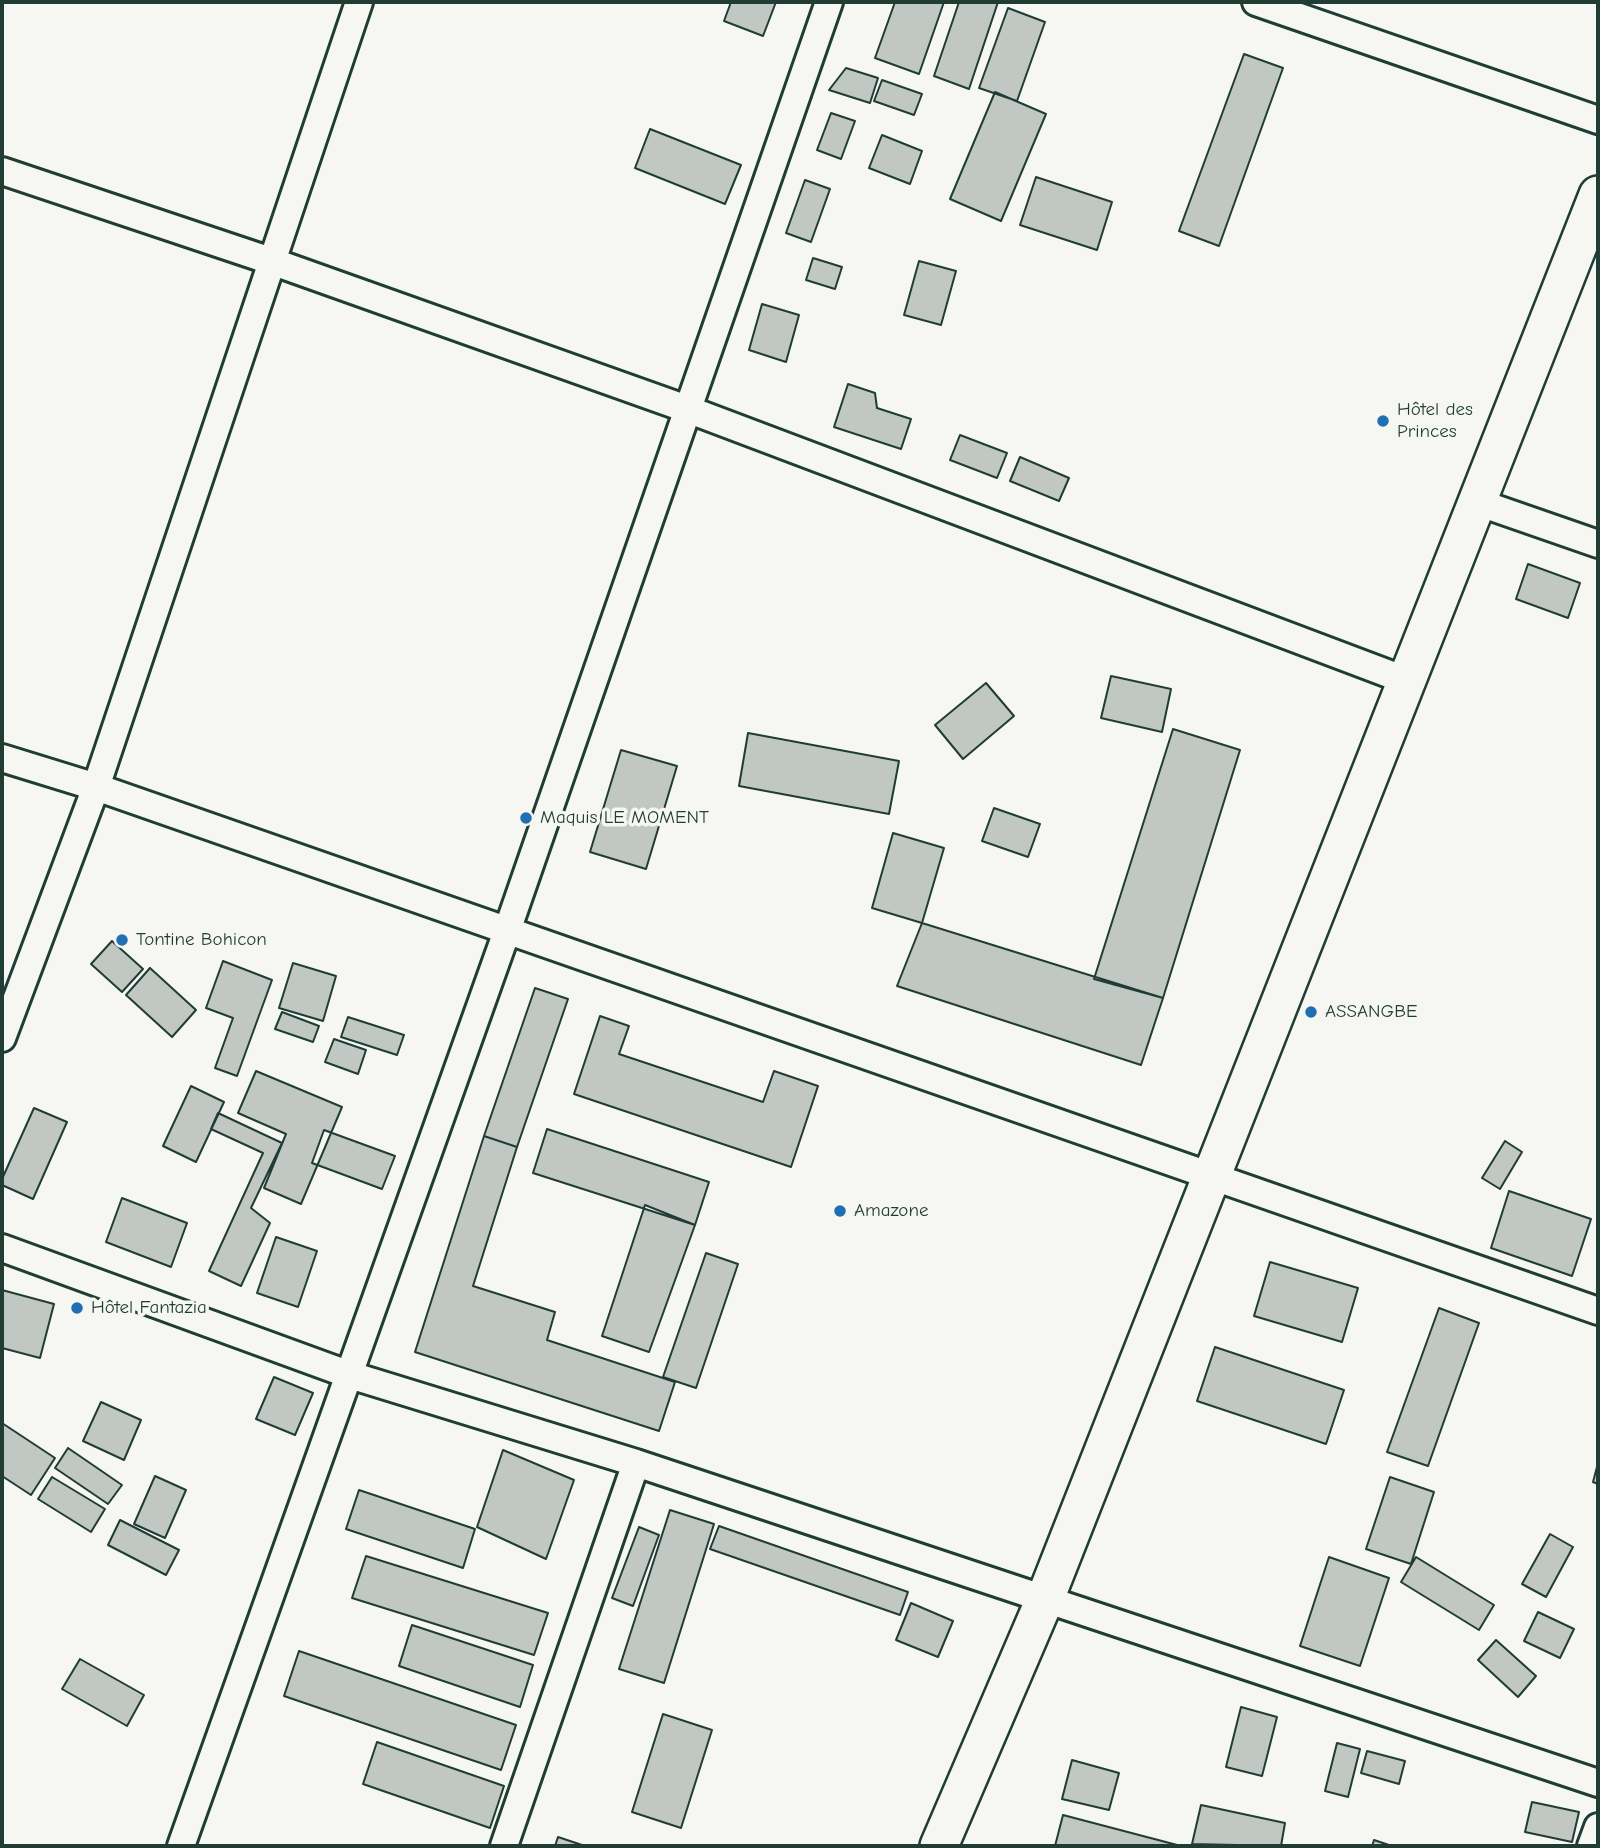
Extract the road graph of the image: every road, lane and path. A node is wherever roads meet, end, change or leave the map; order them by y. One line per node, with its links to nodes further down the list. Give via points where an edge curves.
1 (359, 2): 7 (street)
2 (829, 2): 8 (street)
3 (1256, 2): 4 (street)
4 (1598, 120)
5 (2, 171): 7 (street)
6 (1598, 195): 9 (street)
7 (271, 261): 8 (street); 13 (street)
8 (687, 409): 11 (street); 14 (street)
9 (1477, 502): 10 (street); 11 (street)
10 (1598, 544)
11 (1405, 680): 16 (street)
12 (2, 758): 13 (street)
13 (96, 787): 14 (street); 15 (street)
14 (507, 931): 16 (street); 19 (street)
15 (2, 1038)
16 (1212, 1175): 18 (street); 21 (street)
17 (2, 1248): 19 (street)
18 (1598, 1311)
19 (350, 1375): 20 (street); 24 (street)
20 (636, 1462): 21 (street); 25 (street)
21 (1045, 1599): 22 (street); 26 (street)
22 (1598, 1783)
23 (1598, 1826): 27 (street)
24 (181, 1846)
25 (504, 1846)
26 (939, 1846)
27 (1591, 1846)

